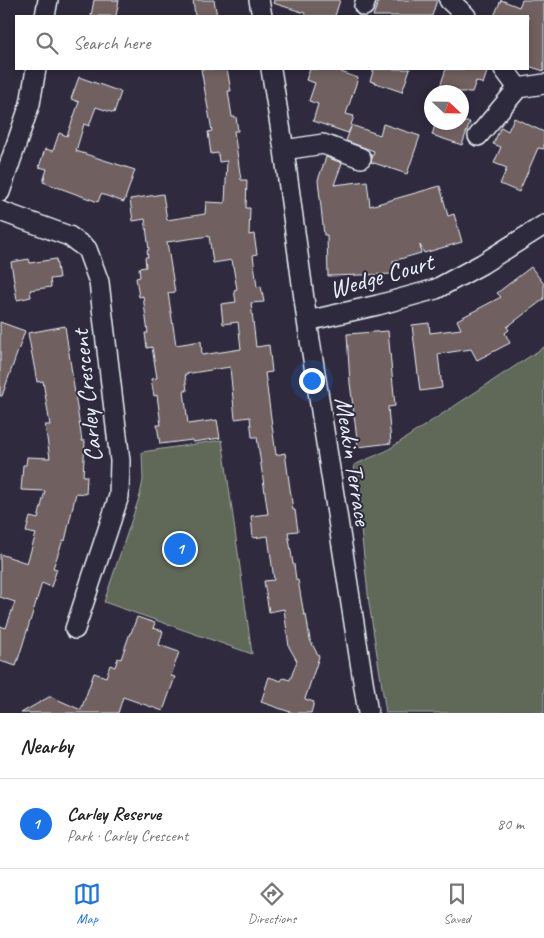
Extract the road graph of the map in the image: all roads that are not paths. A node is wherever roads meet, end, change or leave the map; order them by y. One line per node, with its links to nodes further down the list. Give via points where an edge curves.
1 (48, 0): 4 (street)
2 (259, 0): 5 (street)
3 (449, 0): 6 (street)
4 (45, 15)
5 (262, 15)
6 (465, 15)
7 (36, 70): 15 (street, via 30,104)
8 (271, 70): 13 (street, Meakin Terrace)
9 (505, 70): 11 (street)
10 (544, 84): 11 (street)
11 (518, 88): 12 (street)
12 (478, 136)
13 (284, 150): 14 (street, via 323,144); 18 (street, Meakin Terrace)
14 (361, 158)
15 (0, 192)
16 (0, 211): 19 (street, Carley Crescent, via 69,236 87,249 99,282 120,461 119,496)
17 (544, 225): 18 (street, Wedge Court, via 436,289 378,306)
18 (307, 321): 20 (street, Meakin Terrace)
19 (75, 629)
20 (368, 713)

